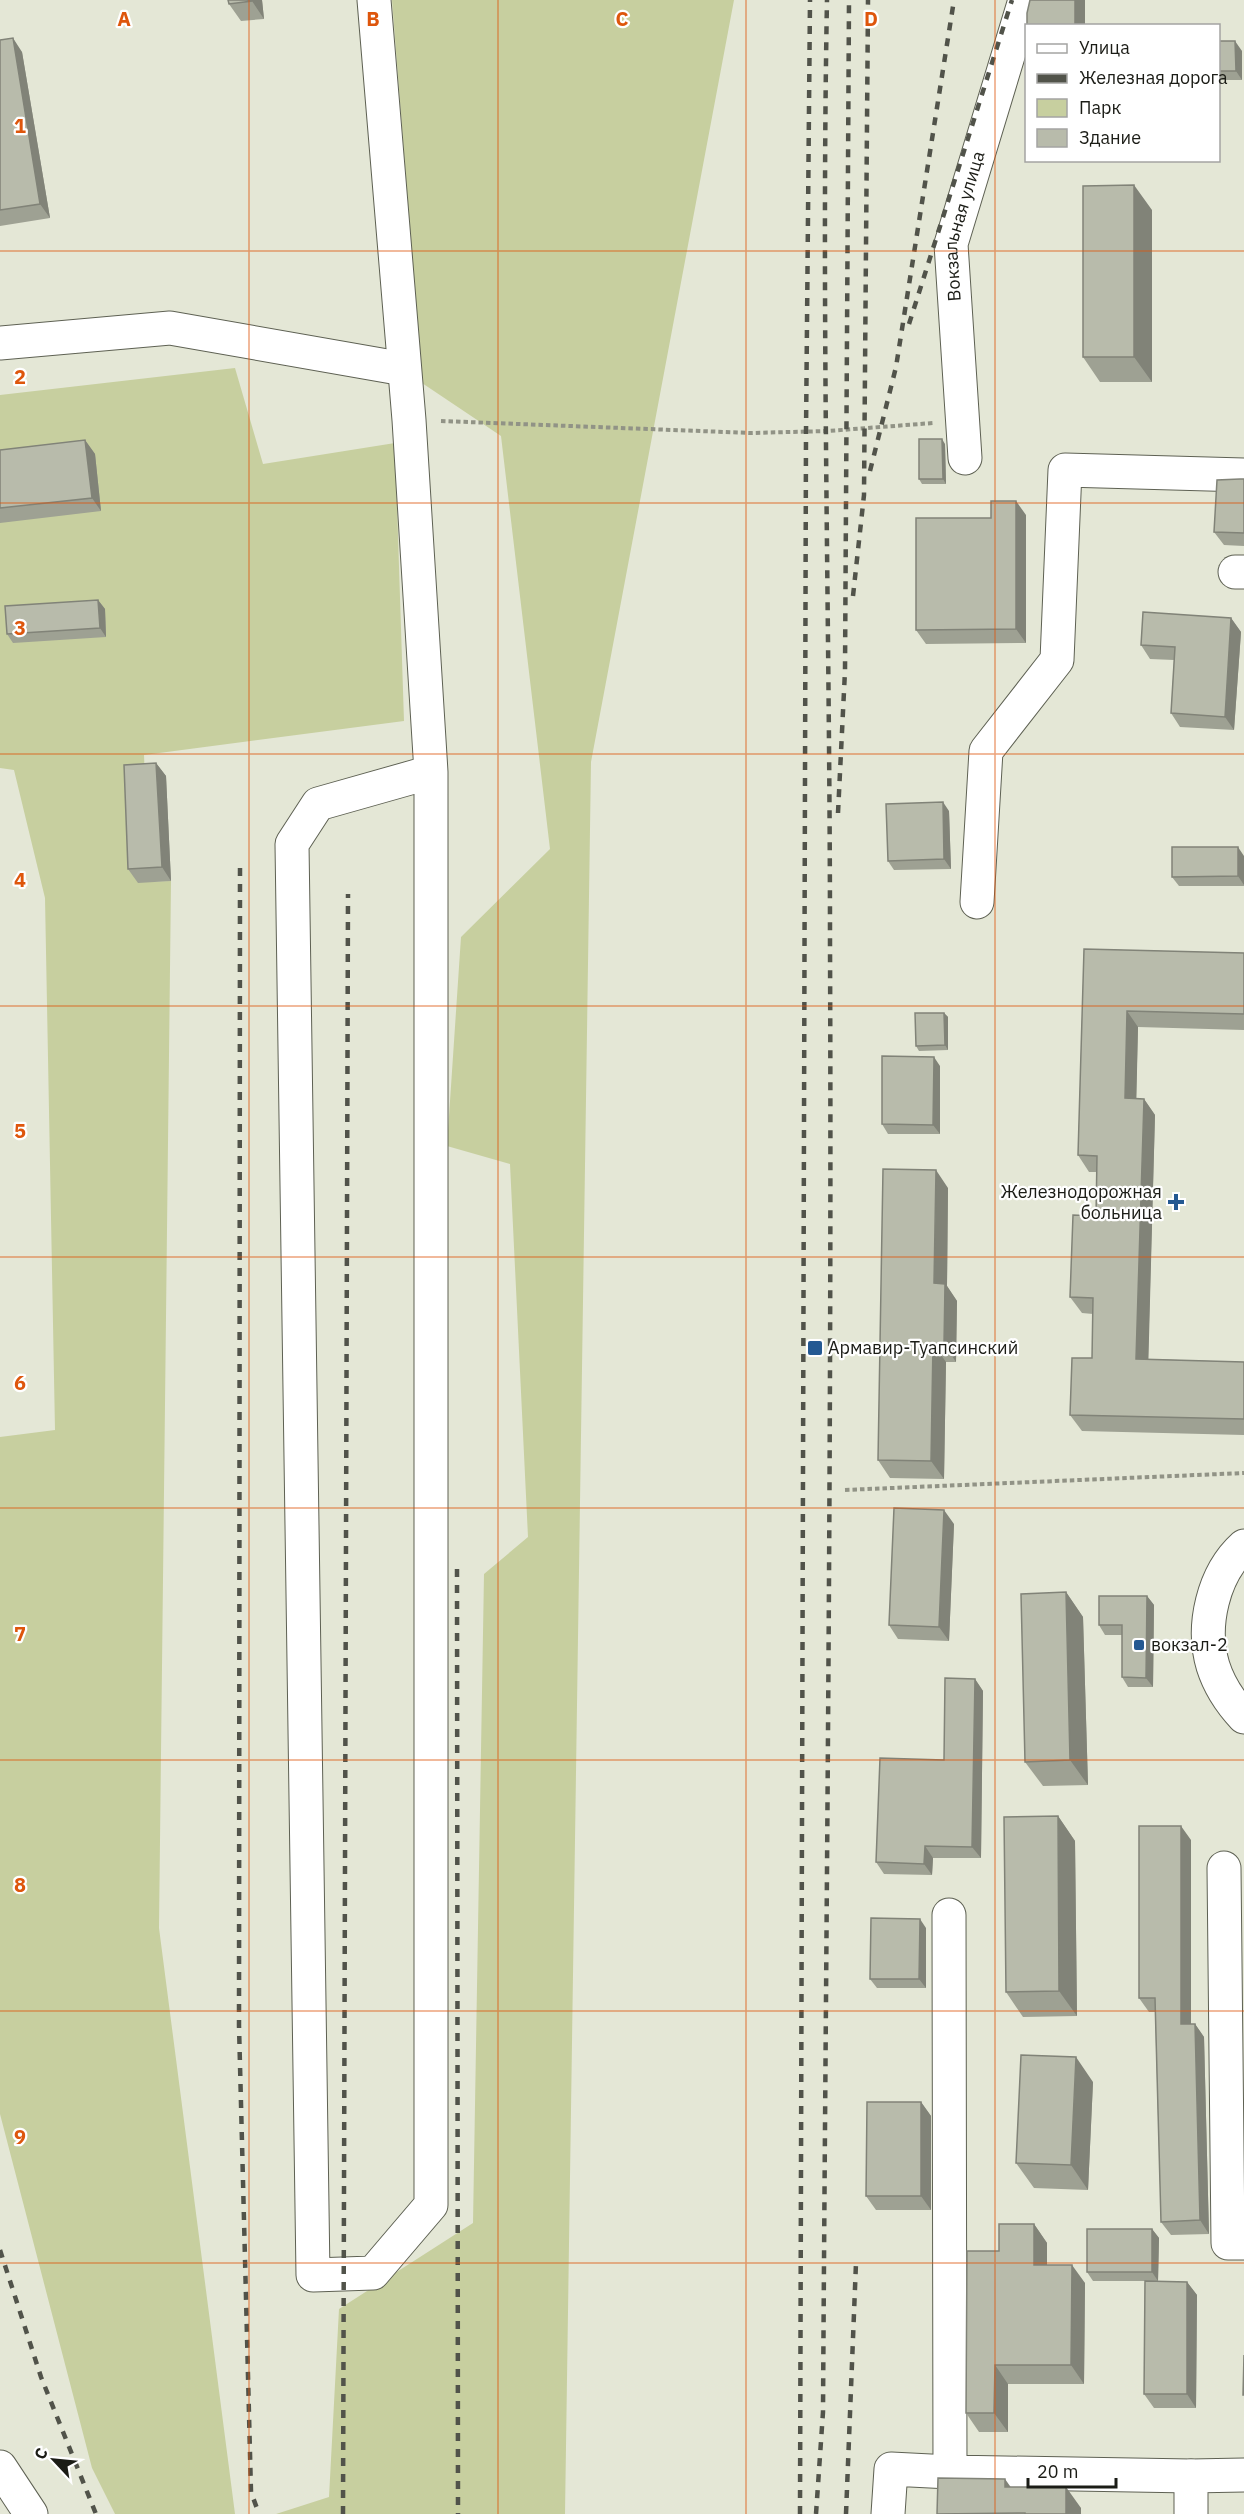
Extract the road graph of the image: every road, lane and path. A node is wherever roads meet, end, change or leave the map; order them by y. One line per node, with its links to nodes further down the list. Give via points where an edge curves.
1 (374, 0): 4 (street)
2 (1025, 0): 6 (street, Вокзальная улица, via 951,244)
3 (0, 343): 4 (street, via 170,328)
4 (404, 369): 5 (street)
5 (409, 420): 6 (path, via 751,433); 9 (street)
6 (964, 420): 7 (street, Вокзальная улица)
7 (965, 458)
8 (1244, 475): 10 (street, via 1065,470 1057,660 986,751)
9 (431, 772): 9 (street, via 431,2205 373,2273 313,2275 292,844 318,804)
10 (977, 902)
11 (1244, 1473): 12 (path)
12 (845, 1490)
13 (1244, 1546): 14 (street, via 1234,1555 1215,1589 1208,1627 1213,1665 1229,1700)
14 (1244, 1717)
15 (1224, 1868): 17 (street, via 1228,2243)
16 (949, 1915): 19 (street)
17 (1244, 2243)
18 (0, 2467): 22 (street)
19 (950, 2472): 21 (street); 23 (street, via 891,2469)
20 (1244, 2475): 21 (street)
21 (1191, 2476): 24 (street)
22 (31, 2514)
23 (888, 2514)
24 (1191, 2514)

